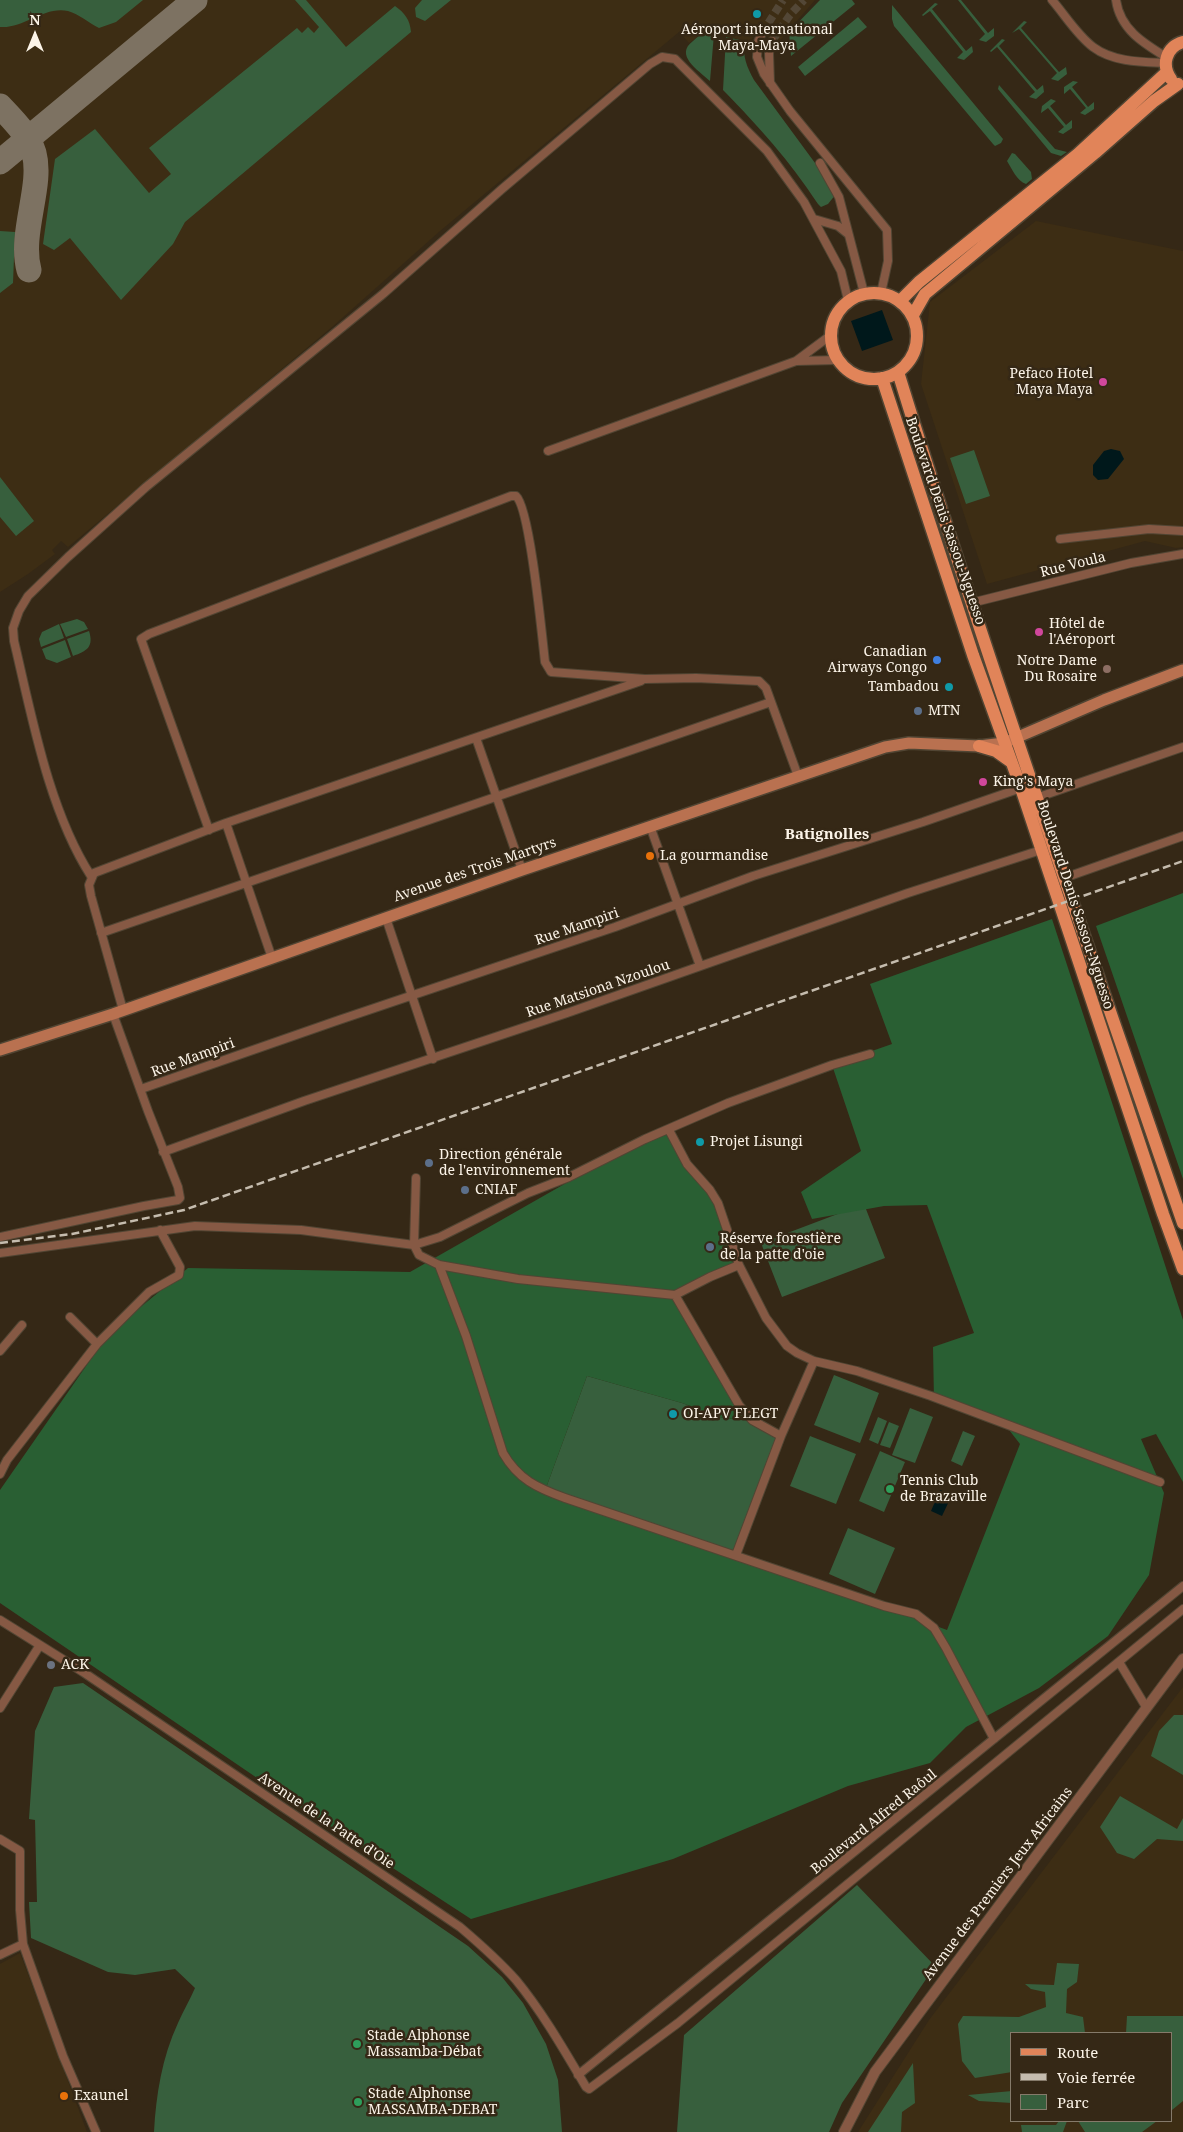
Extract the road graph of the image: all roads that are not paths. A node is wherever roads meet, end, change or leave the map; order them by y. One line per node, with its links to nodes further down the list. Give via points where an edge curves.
1 (1052, 0): 6 (street, via 1093,47 1134,61)
2 (1116, 0): 6 (street, via 1128,29)
3 (762, 33): 7 (street, via 757,57)
4 (772, 40): 7 (street, via 768,53)
5 (1183, 42): 6 (main road, via 1174,46)
6 (1166, 64): 8 (main road); 15 (main road, via 1078,154)
7 (770, 84): 13 (street, via 887,230 888,261)
8 (1180, 85): 16 (main road, via 1154,101 926,294)
9 (820, 163): 11 (street, via 839,197)
10 (814, 219): 11 (street, via 838,226); 14 (street, via 841,271); 46 (street, via 767,151 675,59 662,57 509,183 383,294 146,487 68,557 28,596 19,611 13,635 46,768 72,842)
11 (848, 234): 12 (street)
12 (864, 293): 13 (main road); 14 (main road)
13 (881, 293): 15 (main road)
14 (848, 300): 17 (main road, via 837,312)
15 (900, 300): 16 (main road)
16 (913, 315): 20 (main road, via 918,332 915,350)
17 (831, 335): 18 (main road, via 831,345); 19 (street)
18 (838, 360): 19 (street); 21 (main road, via 850,372 866,378)
19 (796, 361): 22 (street)
20 (898, 372): 21 (main road); 26 (main road, Boulevard Denis Sassou-Nguesso)
21 (882, 378): 30 (main road, Boulevard Denis Sassou-Nguesso, via 899,434)
22 (548, 450)
23 (1183, 531): 24 (street, via 1149,529)
24 (1060, 539)
25 (1183, 554): 26 (street, Rue Voula, via 1131,563)
26 (971, 603): 30 (main road, Boulevard Denis Sassou-Nguesso)
27 (1183, 670): 30 (main road, Avenue des Trois Martyrs)
28 (645, 679): 29 (street, via 759,681); 31 (street); 42 (street, via 556,674 546,667 522,505 516,496 506,498 141,639)
29 (772, 702): 36 (street); 38 (street)
30 (1009, 737): 32 (main road, Avenue des Trois Martyrs); 33 (main road, Avenue des Trois Martyrs); 35 (main road, Boulevard Denis Sassou-Nguesso); 39 (main road, Boulevard Denis Sassou-Nguesso)
31 (476, 738): 38 (street); 40 (street)
32 (965, 745): 33 (main road, Avenue des Trois Martyrs); 36 (main road, Avenue des Trois Martyrs, via 898,744)
33 (979, 746): 35 (main road, via 996,751)
34 (1183, 747): 39 (street)
35 (1011, 761): 37 (main road, Boulevard Denis Sassou-Nguesso)
36 (798, 776): 41 (main road, Avenue des Trois Martyrs)
37 (1021, 788): 44 (main road, Boulevard Denis Sassou-Nguesso); 49 (street, Rue Mampiri, via 753,876)
38 (496, 798): 45 (street); 48 (street)
39 (1036, 798): 47 (main road, Boulevard Denis Sassou-Nguesso)
40 (226, 823): 42 (street); 48 (street)
41 (650, 826): 45 (main road, Avenue des Trois Martyrs); 49 (street)
42 (209, 830): 46 (street)
43 (1183, 836): 47 (street)
44 (1041, 850): 53 (street, Rue Matsiona Nzoulou); 70 (main road, Boulevard Denis Sassou-Nguesso)
45 (522, 870): 50 (main road, Avenue des Trois Martyrs)
46 (92, 876): 51 (street, via 89,885)
47 (1064, 878): 63 (main road, Boulevard Denis Sassou-Nguesso)
48 (246, 884): 51 (street); 52 (street)
49 (677, 905): 53 (street); 54 (street, Rue Mampiri)
50 (386, 918): 52 (main road, Avenue des Trois Martyrs); 54 (street)
51 (101, 933): 55 (street)
52 (272, 958): 55 (main road, Avenue des Trois Martyrs)
53 (700, 966): 58 (street, Rue Matsiona Nzoulou)
54 (411, 996): 58 (street); 59 (street, Rue Mampiri)
55 (118, 1012): 56 (main road, Avenue des Trois Martyrs); 59 (street)
56 (0, 1050)
57 (870, 1054): 60 (street, via 832,1065)
58 (433, 1059): 61 (street, Rue Matsiona Nzoulou)
59 (141, 1090): 61 (street)
60 (669, 1130): 66 (street, via 645,1138 440,1237); 69 (street, via 687,1164 718,1203)
61 (163, 1152): 65 (street, via 181,1195 178,1200)
62 (416, 1178): 66 (street)
63 (1183, 1222)
64 (160, 1230): 66 (street, via 195,1226 301,1230); 67 (street); 74 (street, via 180,1272 149,1292)
65 (0, 1237)
66 (414, 1245): 68 (street, via 419,1255)
67 (0, 1253)
68 (439, 1265): 71 (street, via 518,1279); 82 (street, via 466,1336 503,1453 511,1467 543,1490)
69 (739, 1265): 71 (street); 76 (street, via 776,1334 797,1353)
70 (1183, 1269)
71 (675, 1295): 77 (street, via 739,1405 752,1420)
72 (70, 1317): 74 (street)
73 (22, 1325): 75 (street)
74 (97, 1344): 79 (street)
75 (0, 1351)
76 (814, 1361): 77 (street); 81 (street, via 897,1384)
77 (781, 1436): 82 (street)
78 (0, 1453): 79 (street)
79 (7, 1460): 80 (street)
80 (0, 1474)
81 (1160, 1482)
82 (736, 1555): 93 (street, via 916,1614 929,1623 946,1648)
83 (1183, 1586): 93 (street, Boulevard Alfred Raôul)
84 (1183, 1610): 88 (street)
85 (0, 1620): 86 (street, Avenue de la Patte d'Oie)
86 (40, 1645): 90 (street); 97 (street, Avenue de la Patte d'Oie, via 460,1927 516,1980 555,2035)
87 (1183, 1659): 91 (street, Avenue des Premiers Jeux Africains)
88 (1119, 1662): 91 (street); 97 (street, Avenue de la Patte d'Oie, via 678,2023 593,2087 586,2087)
89 (0, 1692): 90 (street)
90 (8, 1697): 92 (street)
91 (1146, 1707): 99 (street, Avenue des Premiers Jeux Africains, via 875,2072)
92 (0, 1708)
93 (994, 1739): 97 (street, Boulevard Alfred Raôul)
94 (1, 1841): 95 (street, via 20,1852)
95 (23, 1944): 96 (street); 98 (street, via 63,2056)
96 (0, 1955)
97 (578, 2075)
98 (96, 2132)
99 (844, 2132)

